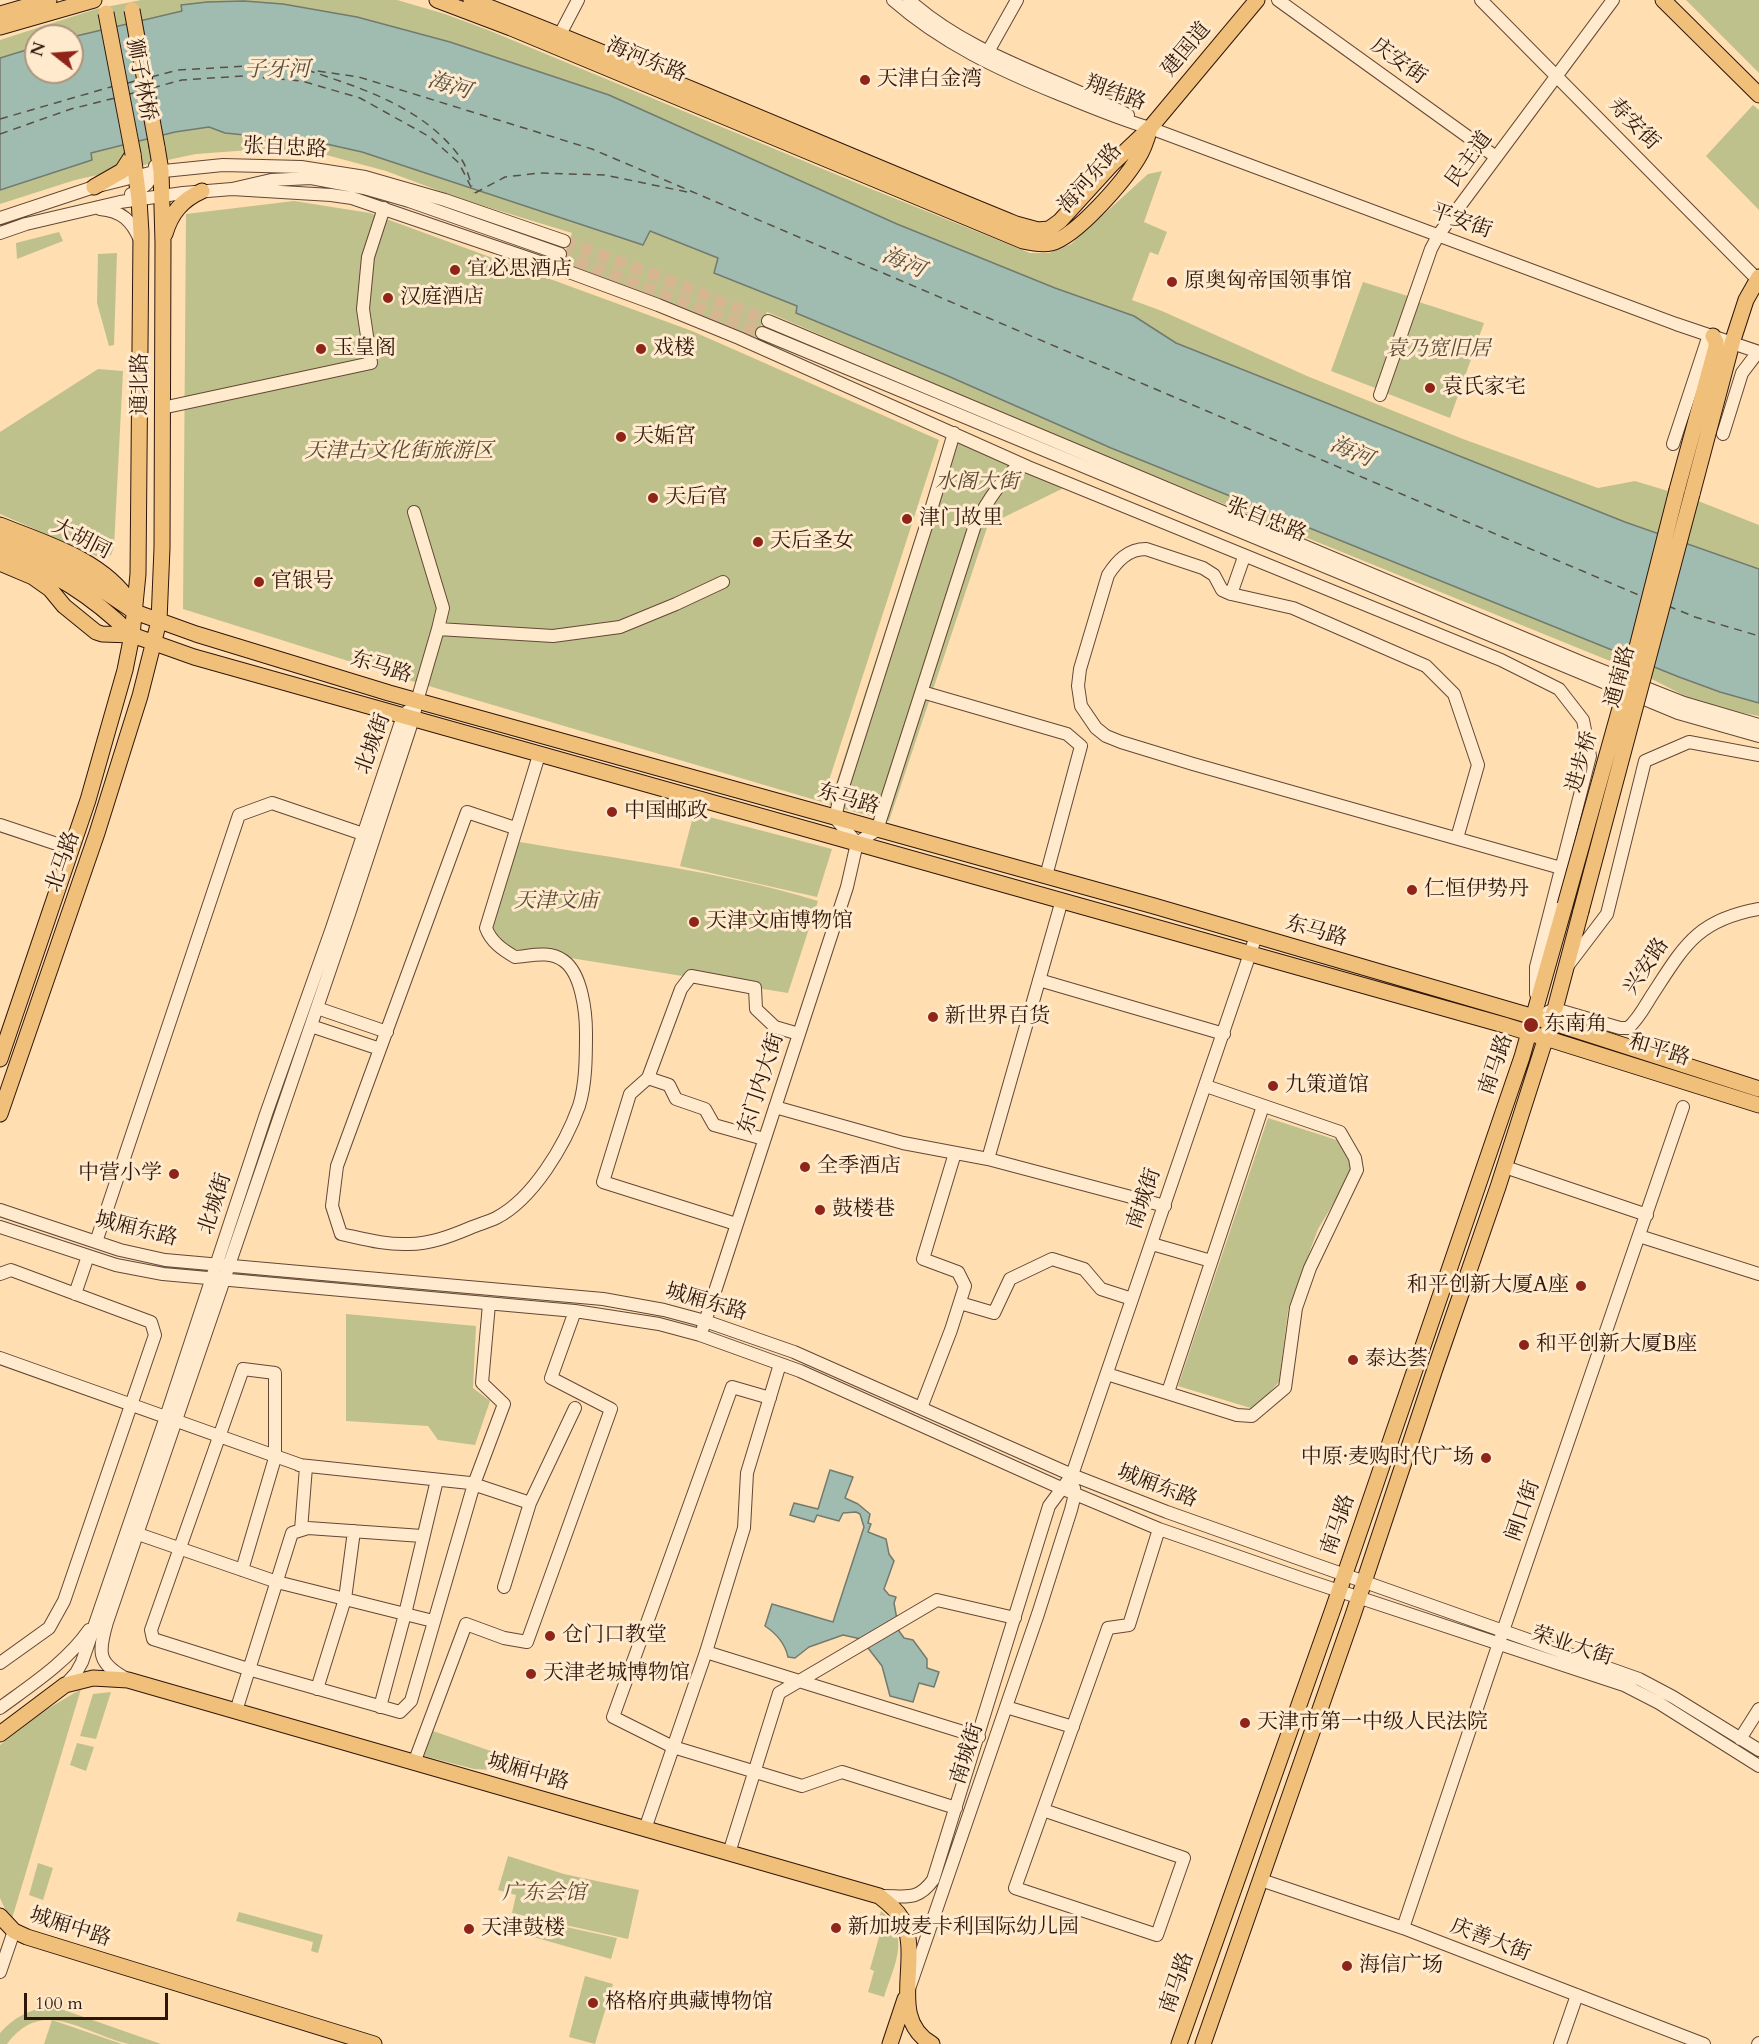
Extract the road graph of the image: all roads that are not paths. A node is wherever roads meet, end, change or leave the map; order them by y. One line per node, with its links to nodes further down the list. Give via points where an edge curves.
1 (49, 0): 16 (main road)
2 (437, 0): 18 (main road, 海河东路)
3 (471, 0): 18 (main road, 海河东路)
4 (578, 0): 18 (street)
5 (893, 0): 19 (street, 翔纬路, via 928,29)
6 (909, 0): 19 (street, 翔纬路)
7 (1017, 0): 19 (street)
8 (1257, 0): 22 (main road, 建国道)
9 (1278, 0): 25 (street, 庆安街)
10 (1613, 0): 20 (street, 民主道)
11 (1663, 0): 21 (main road)
12 (87, 1): 17 (main road)
13 (1487, 2): 20 (street, 寿安街)
14 (131, 5): 23 (main road, 狮子林桥, bridge)
15 (105, 7): 24 (main road, 狮子林桥, bridge)
16 (0, 15)
17 (0, 27)
18 (557, 41): 22 (main road, 海河东路, via 1038,230 1049,229 1060,221)
19 (985, 56): 22 (street, 翔纬路, via 1112,106)
20 (1556, 75): 25 (street, 民主道); 42 (street, 寿安街)
21 (1759, 95)
22 (1150, 128): 37 (street, 平安街)
23 (157, 147): 26 (main road, 通北路)
24 (133, 154): 27 (main road, 通北路); 28 (main road, via 122,171)
25 (1496, 157): 37 (street, 民主道)
26 (157, 171): 27 (street, 张自忠路); 31 (street); 32 (main road, 通北路); 38 (street, 张自忠路, via 247,165 332,171 444,200)
27 (135, 175): 28 (street, 张自忠路); 31 (main road, 通北路)
28 (94, 187): 35 (street, 张自忠路)
29 (232, 189): 30 (street, 张自忠路); 34 (street, via 331,195); 41 (street, 张自忠路, via 271,180 330,181 409,201)
30 (202, 191): 32 (street, 张自忠路); 40 (main road, via 179,206)
31 (138, 195): 32 (street, 张自忠路); 33 (street, 张自忠路); 39 (main road, 通北路)
32 (162, 196): 40 (main road, 通北路)
33 (93, 208): 36 (street); 39 (street, via 125,217)
34 (384, 208): 49 (street, via 368,257 363,309 370,363); 50 (street, via 658,305)
35 (0, 218)
36 (0, 233)
37 (1439, 234): 45 (street, 平安街); 48 (street, 民主道)
38 (564, 241)
39 (141, 243): 64 (main road, 通北路)
40 (163, 243): 49 (main road, 通北路)
41 (560, 254)
42 (1758, 278): 46 (main road, 通南路)
43 (768, 321): 72 (street, 张自忠路, via 1583,663 1684,703)
44 (762, 333): 73 (street, 张自忠路, via 1668,709)
45 (1711, 336): 46 (street, 平安街); 52 (street); 54 (main road, 通南路, via 1716,347)
46 (1732, 343): 47 (street, 平安街); 54 (main road, 通南路)
47 (1759, 352): 51 (street, via 1742,373)
48 (1380, 396)
49 (162, 408): 65 (main road, 通北路)
50 (954, 433): 53 (street); 76 (street)
51 (1723, 434)
52 (1673, 444)
53 (1020, 464): 59 (street); 69 (street, via 995,490 975,525)
54 (1685, 492): 90 (main road, 通南路, bridge); 94 (main road, 进步桥, bridge, via 1636,651)
55 (414, 512): 66 (street, via 443,608)
56 (0, 525): 64 (main road, 大胡同, via 101,572 121,589)
57 (0, 538): 61 (main road)
58 (0, 550): 61 (main road)
59 (1244, 556): 63 (street); 84 (street, via 1501,660 1559,689 1582,720 1590,756)
60 (0, 563): 67 (main road, via 42,583 90,629 102,634)
61 (49, 565): 64 (main road, 大胡同, via 97,585); 67 (main road, 大胡同)
62 (723, 582): 66 (street, via 620,627 553,636)
63 (1231, 594): 81 (street, via 1293,608 1426,666 1454,694 1478,765); 81 (street, via 1222,590 1214,575 1203,568 1146,549 1128,553 1115,564 1108,575 1078,686 1081,706 1096,728 1121,742)
64 (135, 612): 65 (main road, 东马路); 67 (main road, 北马路)
65 (159, 621): 68 (main road, 北马路); 70 (main road, 东马路)
66 (438, 629): 70 (street)
67 (132, 635): 68 (main road, 东马路); 83 (main road, 北马路, via 119,693)
68 (154, 643): 71 (main road, 东马路); 110 (main road, 北马路, via 97,833)
69 (922, 692): 79 (street); 85 (street, via 1067,734 1081,746)
70 (417, 701): 71 (street, 北城街); 76 (main road, 东马路)
71 (408, 718): 74 (main road, 东马路); 80 (street, 北城街); 92 (street, 北城街)
72 (1759, 725)
73 (1759, 736)
74 (539, 755): 78 (street); 82 (main road, 东马路)
75 (1759, 755): 90 (street, via 1689,742 1645,761 1607,914)
76 (835, 818): 79 (main road, 东马路); 82 (street)
77 (0, 825): 83 (street)
78 (515, 828): 96 (street, via 467,812); 101 (street, via 486,928 496,944 515,957 538,953 564,961 586,1009 586,1050 579,1104 549,1167 525,1195 498,1217 446,1238 388,1244 341,1234 332,1206 338,1166)
79 (877, 830): 82 (street); 85 (main road, 东马路)
80 (363, 834): 121 (street, via 272,803 239,815); 125 (street, 北城街)
81 (1456, 838): 84 (street)
82 (857, 843): 86 (main road, 东马路); 97 (street, 东门内大街, via 847,887)
83 (72, 849): 102 (main road, 北马路)
84 (1561, 868): 94 (street, via 1536,967)
85 (1046, 876): 88 (main road, 东马路)
86 (1062, 900): 89 (main road, 东马路); 91 (street)
87 (1759, 909): 93 (street, 兴安路, via 1710,924 1693,938 1628,1028)
88 (1256, 936): 89 (street, 南城街); 94 (main road, 东马路)
89 (1250, 955): 98 (street, 南城街); 99 (main road, 东马路)
90 (1569, 964): 93 (main road, 通南路)
91 (1039, 980): 98 (street); 113 (street)
92 (317, 1008): 95 (street, 北城街); 96 (street)
93 (1553, 1015): 94 (main road, 东马路); 100 (main road, 南马路); 105 (main road, 和平路)
94 (1534, 1018): 99 (main road, 南马路)
95 (310, 1026): 101 (street); 125 (street, 北城街)
96 (387, 1032): 101 (street)
97 (799, 1034): 103 (street, via 775,1027 756,1009 755,988 691,975 681,989); 108 (street, 东门内大街)
98 (1224, 1034): 104 (street, 南城街)
99 (1530, 1034): 100 (main road, 东马路); 161 (main road, 南马路)
100 (1545, 1039): 106 (main road, 和平路); 114 (main road, 南马路)
101 (380, 1049)
102 (0, 1059)
103 (648, 1078): 111 (street, via 669,1085 676,1099 705,1108 714,1125); 118 (street, via 630,1094 603,1182)
104 (1206, 1086): 107 (street); 115 (street, 南城街)
105 (1759, 1089)
106 (1759, 1105)
107 (1263, 1106): 124 (street); 139 (street, via 1340,1132 1355,1158 1357,1170 1310,1268 1296,1308 1285,1388 1252,1416 1237,1415)
108 (775, 1107): 111 (street, 东门内大街); 112 (street, via 903,1143)
109 (1683, 1107): 117 (street, 闸口街)
110 (0, 1114)
111 (764, 1139): 118 (street, 东门内大街)
112 (955, 1153): 113 (street); 131 (street, via 923,1259 958,1272 965,1286)
113 (988, 1159): 115 (street)
114 (1505, 1167): 117 (street); 163 (main road, 南马路)
115 (1165, 1206): 122 (street, 南城街)
116 (0, 1210): 121 (street, 城厢东路)
117 (1647, 1215): 120 (street, 闸口街)
118 (736, 1224): 134 (street, 东门内大街)
119 (0, 1227): 123 (street, 城厢东路)
120 (1640, 1236): 127 (street); 172 (street, 闸口街)
121 (96, 1242): 125 (street, 城厢东路, via 165,1260)
122 (1152, 1245): 124 (street); 130 (street, 南城街)
123 (88, 1256): 128 (street, 城厢东路, via 163,1274); 129 (street)
124 (1211, 1261): 139 (street)
125 (222, 1264): 128 (street, 北城街); 134 (street, 城厢东路, via 603,1299)
126 (0, 1274): 129 (street, via 11,1270)
127 (1759, 1275)
128 (218, 1279): 132 (street, 城厢东路); 144 (street, 北城街)
129 (75, 1294): 141 (street, via 150,1322 155,1335)
130 (1132, 1299): 131 (street, via 1101,1289 1084,1269 1052,1259 1010,1279 994,1313); 138 (street, 南城街)
131 (960, 1303): 143 (street)
132 (489, 1304): 133 (street, 城厢东路); 150 (street, via 482,1383 504,1404)
133 (575, 1311): 135 (street, 城厢东路, via 659,1324); 191 (street, via 551,1378 610,1409 589,1471 527,1642 466,1624)
134 (705, 1321): 135 (street, 东门内大街); 143 (street, 城厢东路, via 794,1352)
135 (700, 1335): 137 (street, 城厢东路)
136 (0, 1358): 141 (street)
137 (780, 1364): 140 (street); 151 (street, 城厢东路)
138 (1107, 1374): 139 (street); 148 (street, 南城街)
139 (1168, 1392)
140 (770, 1398): 173 (street, via 747,1473 744,1528); 189 (street, via 732,1387 613,1717)
141 (131, 1404): 144 (street); 174 (street, via 64,1601 49,1628)
142 (575, 1408): 153 (street)
143 (921, 1408): 148 (street, 城厢东路)
144 (171, 1420): 145 (street); 157 (street, 北城街); 170 (street, 北城街)
145 (218, 1438): 146 (street); 146 (street, via 243,1369 275,1373); 159 (street)
146 (275, 1457): 147 (street); 160 (street)
147 (306, 1467): 149 (street); 155 (street)
148 (1072, 1474): 151 (street, 南城街); 152 (street, 南城街); 161 (street, 城厢东路)
149 (437, 1480): 150 (street); 158 (street)
150 (474, 1485): 153 (street); 171 (street)
151 (1061, 1488): 152 (street, 城厢东路); 169 (street, 南城街, via 1049,1506)
152 (1075, 1494): 154 (street, 城厢东路); 181 (street, 南城街)
153 (530, 1503): 164 (street)
154 (1159, 1529): 165 (street, 城厢东路); 185 (street, via 1129,1625 1108,1628)
155 (301, 1530): 156 (street); 162 (street, via 292,1533)
156 (354, 1531): 158 (street); 167 (street)
157 (138, 1534): 159 (street); 176 (street, 北城街, via 101,1649 108,1668)
158 (422, 1536): 168 (street)
159 (179, 1548): 160 (street); 175 (street, via 151,1630 153,1640)
160 (242, 1570): 162 (street)
161 (1344, 1576): 163 (street, 城厢东路); 165 (main road, 南马路)
162 (277, 1582): 167 (street); 175 (street)
163 (1364, 1582): 166 (main road, 南马路); 172 (street, 荣业大街)
164 (504, 1587)
165 (1339, 1591): 166 (street, 城厢东路); 209 (main road, 南马路)
166 (1359, 1597): 172 (street, 荣业大街); 198 (main road, 南马路)
167 (345, 1599): 168 (street); 179 (street)
168 (405, 1614): 171 (street); 180 (street)
169 (1015, 1618): 177 (street, via 937,1600); 187 (street, 南城街)
170 (96, 1619): 178 (street, 北城街, via 82,1662); 182 (street, via 71,1651)
171 (433, 1621): 180 (street, via 411,1701 400,1712)
172 (1501, 1637): 188 (street, 荣业大街, via 1639,1679); 192 (street, 荣业大街, via 1624,1685); 201 (street, 闸口街)
173 (706, 1652): 177 (street); 189 (street)
174 (0, 1663)
175 (248, 1669): 179 (street); 184 (street)
176 (129, 1680): 178 (main road, 城厢中路, via 93,1678); 184 (main road, 城厢中路)
177 (797, 1682): 187 (street); 193 (street, via 779,1693)
178 (65, 1685): 186 (main road, 城厢中路)
179 (317, 1689): 180 (street)
180 (380, 1707)
181 (1006, 1707): 185 (street); 204 (street, 南城街)
182 (0, 1708)
183 (1759, 1709): 188 (street)
184 (236, 1711): 191 (main road, 城厢中路)
185 (1073, 1727): 195 (street)
186 (4, 1732)
187 (979, 1737): 194 (street, 南城街)
188 (1740, 1739): 190 (street, 荣业大街)
189 (673, 1747): 193 (street); 196 (street)
190 (1759, 1750)
191 (414, 1763): 196 (main road, 城厢中路)
192 (1759, 1766)
193 (754, 1773): 194 (street, via 802,1786 842,1772); 197 (street)
194 (956, 1808): 199 (street, 南城街, via 927,1888 912,1898)
195 (1043, 1810): 195 (street, via 1184,1858 1157,1935 1015,1888)
196 (645, 1828): 197 (main road, 城厢中路)
197 (729, 1853): 199 (main road, 城厢中路)
198 (1261, 1880): 201 (street, 庆善大街); 210 (main road, 南马路)
199 (879, 1896): 204 (main road, 城厢中路, via 895,1909 908,1936)
200 (0, 1916): 202 (main road, 城厢中路)
201 (1403, 1928): 205 (street, 庆善大街)
202 (14, 1931): 203 (street); 206 (main road, 城厢中路)
203 (0, 1972)
204 (908, 1994): 207 (main road, 南城街); 208 (main road, 城厢中路, via 912,2025)
205 (1577, 1995): 211 (street); 212 (street, 庆善大街)
206 (374, 2044)
207 (890, 2044)
208 (932, 2044)
209 (1179, 2044)
210 (1203, 2044)
211 (1560, 2044)
212 (1704, 2044)

